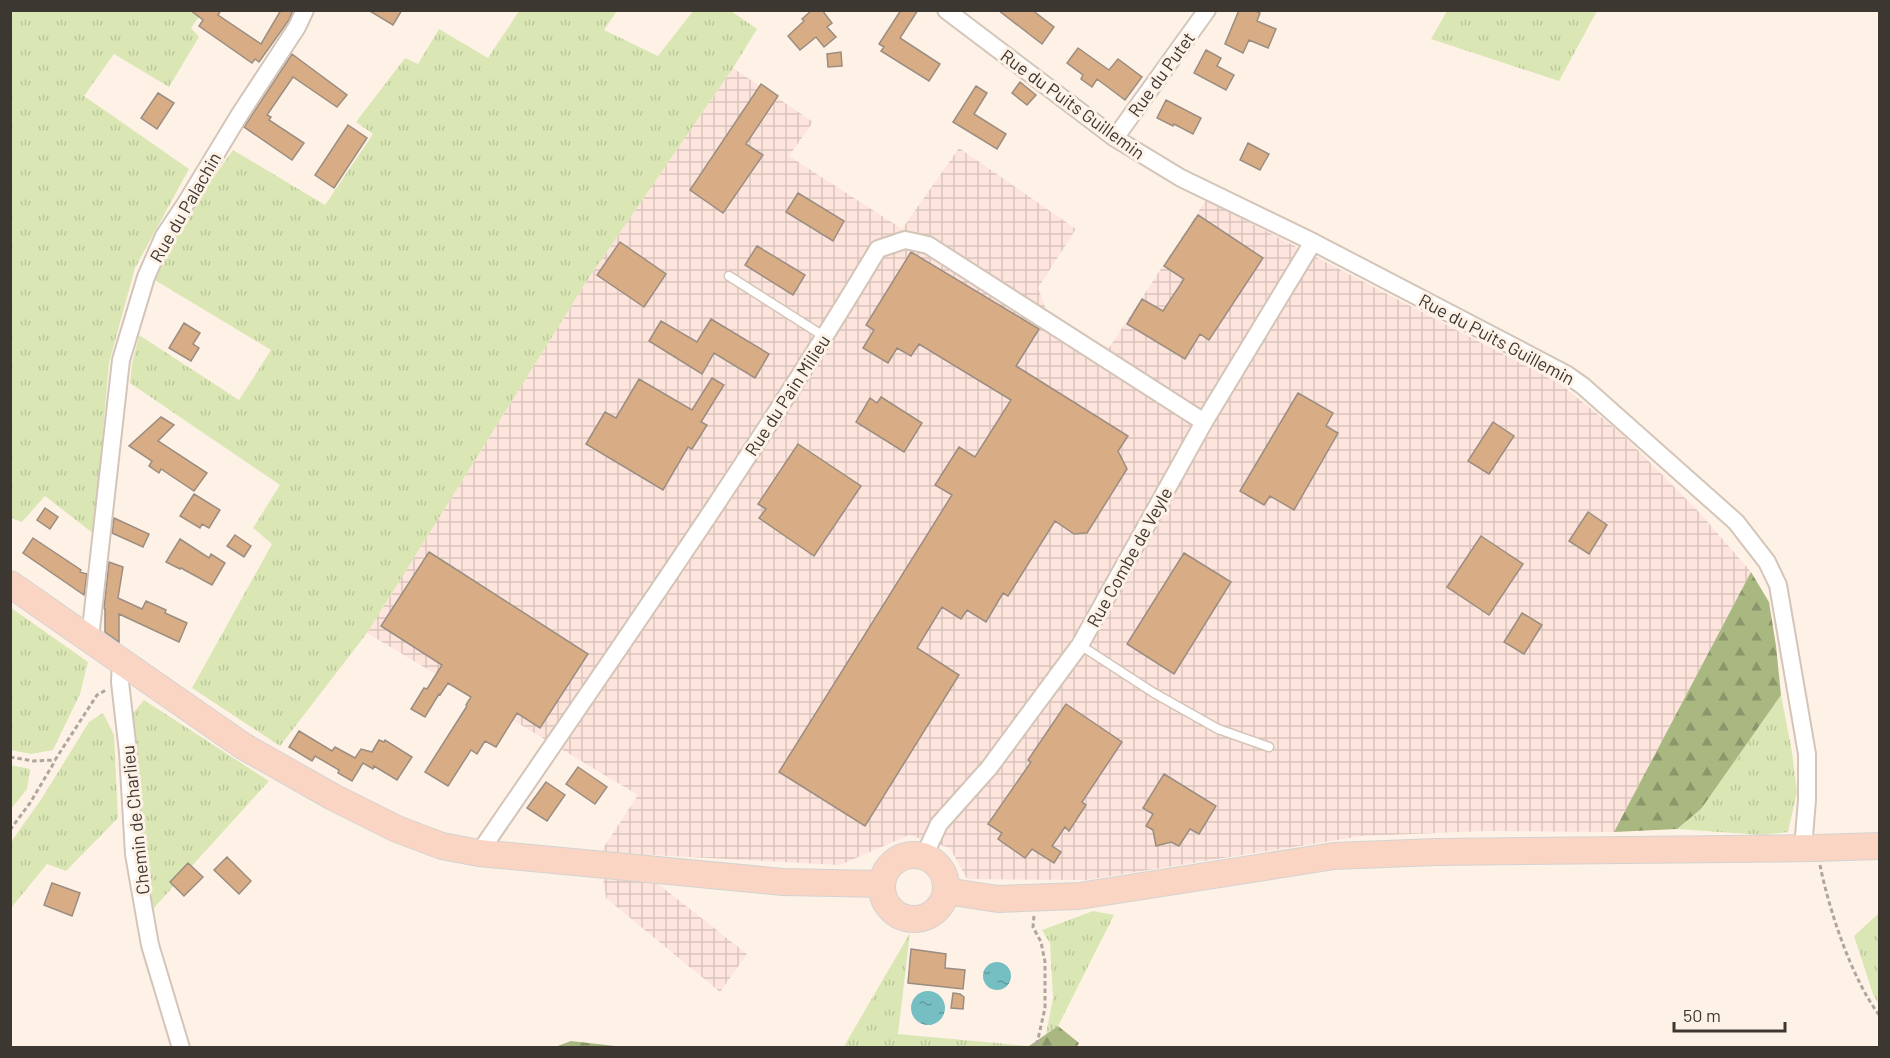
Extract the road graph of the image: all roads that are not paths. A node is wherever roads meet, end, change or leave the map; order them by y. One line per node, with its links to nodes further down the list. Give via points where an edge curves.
1 (304, 10): 10 (street, Rue du Palachin, via 297,27 164,236 146,277 121,360)
2 (946, 10): 4 (street, Rue du Puits Guillemin)
3 (1208, 10): 4 (street, Rue du Putet)
4 (1115, 138): 5 (street, Rue du Puits Guillemin, via 1181,178)
5 (1313, 242): 8 (street, Rue Combe de Veyle); 15 (street, Rue du Puits Guillemin, via 1566,374 1736,522 1767,562 1778,585 1808,754)
6 (729, 276): 7 (lane)
7 (825, 338): 8 (street, Rue du Pain Milieu, via 878,249 905,240 928,245); 16 (street, Rue du Pain Milieu, via 675,567)
8 (1204, 422): 11 (street, Rue Combe de Veyle)
9 (10, 584): 10 (main road)
10 (90, 638): 12 (main road)
11 (1080, 645): 13 (lane, via 1218,729); 17 (street, Rue Combe de Veyle, via 989,768 939,824)
12 (120, 671): 16 (main road, via 333,797 397,829 442,846); 20 (street, Chemin de Charlieu, via 134,854 150,945)
13 (1269, 747)
14 (1880, 846): 15 (main road)
15 (1810, 848): 19 (main road, via 1334,856 1079,896 998,899)
16 (479, 853): 18 (main road, via 783,882)
17 (924, 856): 18 (main road, via 902,857 892,863); 19 (main road, via 941,870)
18 (882, 884): 19 (main road, via 887,906 905,918 927,916 943,901)
19 (946, 891)
20 (181, 1047)

